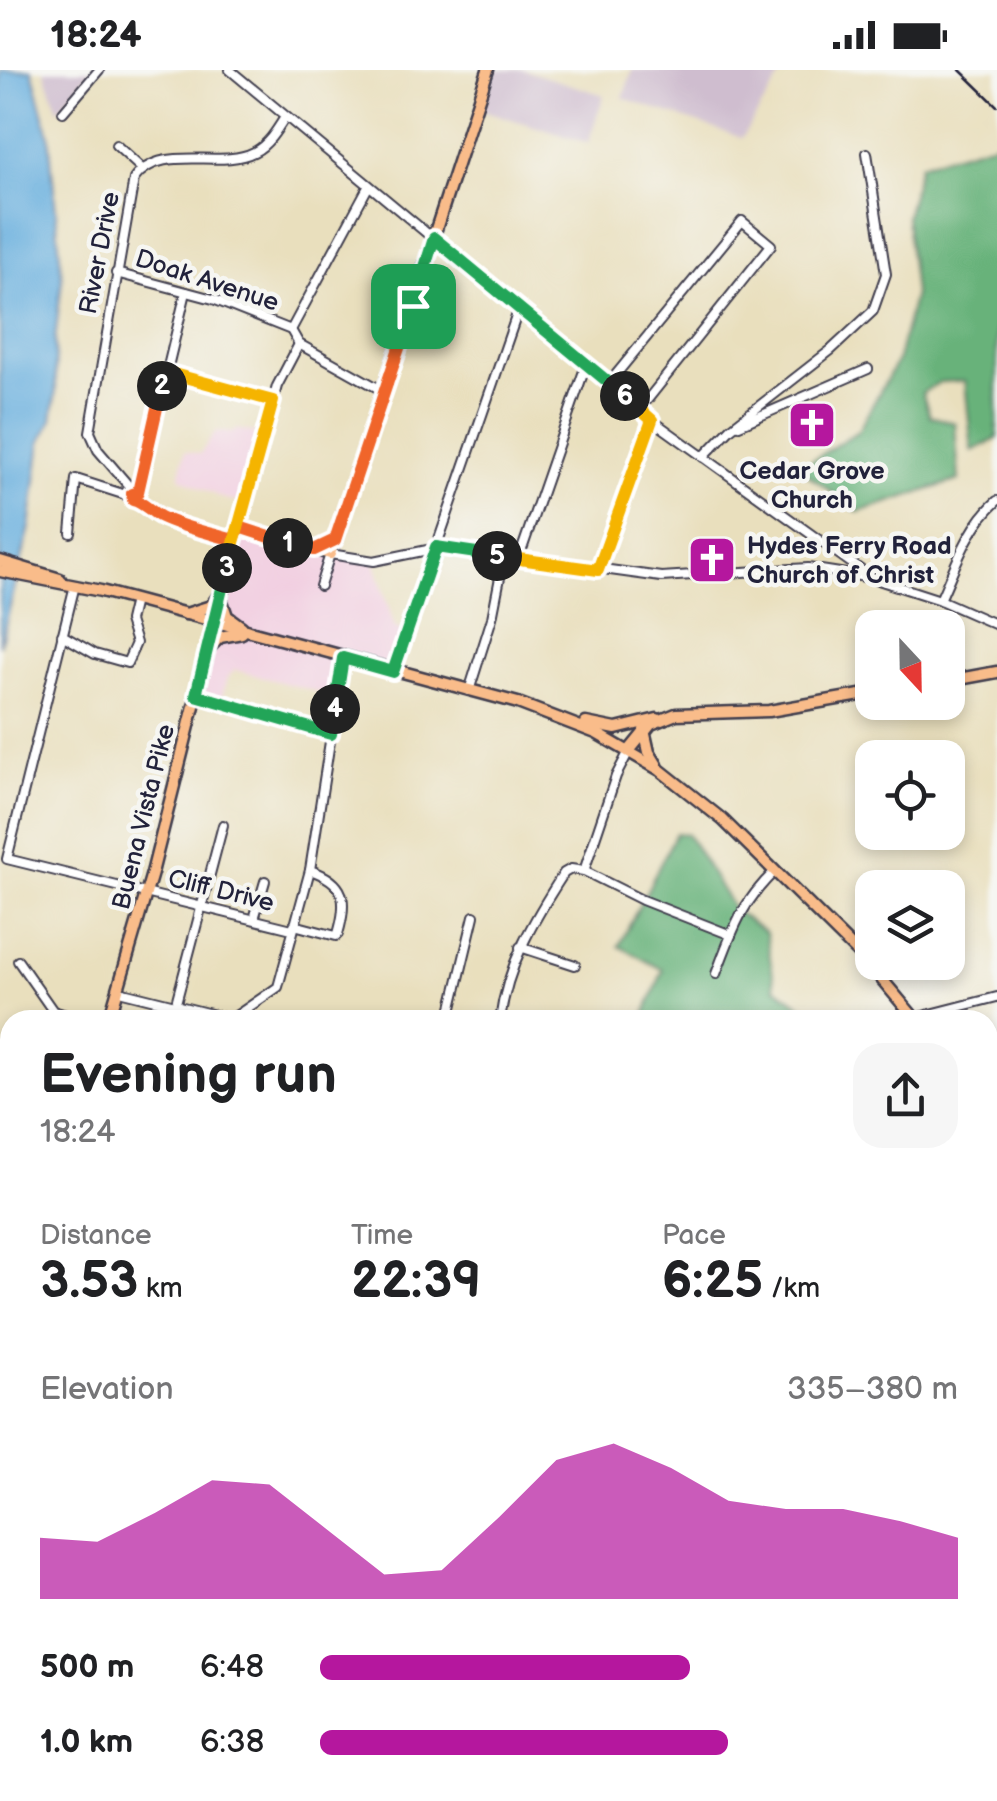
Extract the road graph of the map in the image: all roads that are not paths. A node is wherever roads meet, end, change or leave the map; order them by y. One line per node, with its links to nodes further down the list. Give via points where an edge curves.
1 (99, 70): 4 (street)
2 (230, 70): 5 (street)
3 (488, 70): 10 (main road)
4 (63, 112)
5 (286, 117): 8 (street, River Drive, via 252,154); 9 (street)
6 (116, 145): 8 (street)
7 (867, 154): 24 (street, via 886,274 873,311)
8 (142, 169): 11 (street, River Drive, via 130,194)
9 (368, 186): 10 (street); 14 (street)
10 (434, 238): 13 (street); 20 (main road)
11 (116, 272): 12 (street, Doak Avenue); 26 (street, River Drive, via 90,432)
12 (186, 292): 14 (street, Doak Avenue); 18 (street)
13 (519, 308): 16 (street); 33 (street)
14 (291, 330): 15 (street, Doak Avenue)
15 (299, 344): 20 (street, Doak Avenue); 21 (street)
16 (586, 365): 19 (street); 38 (street)
17 (868, 369): 24 (street)
18 (166, 372): 21 (street); 26 (street)
19 (610, 383): 22 (street); 22 (street, via 742,221 770,246)
20 (385, 392): 32 (main road)
21 (273, 401): 28 (street)
22 (640, 409): 23 (street)
23 (652, 420): 25 (street); 40 (street)
24 (731, 428): 25 (street)
25 (703, 457): 43 (street)
26 (136, 495): 29 (street, via 76,479); 31 (street, River Drive, via 166,519)
27 (997, 501): 48 (street, via 973,528)
28 (239, 527): 30 (main road); 31 (main road, Buena Vista Pike)
29 (71, 533)
30 (275, 539): 34 (main road); 37 (main road, via 244,539)
31 (234, 540): 37 (main road, Buena Vista Pike)
32 (335, 540): 34 (main road); 35 (main road)
33 (436, 547): 35 (street, via 374,561); 36 (street); 56 (street)
34 (314, 550): 35 (main road)
35 (330, 554): 45 (street)
36 (504, 557): 38 (street); 59 (street)
37 (230, 558): 46 (main road, Buena Vista Pike)
38 (519, 558): 40 (street)
39 (0, 561): 42 (main road)
40 (598, 570): 43 (street, via 661,578 808,568)
41 (0, 571): 42 (main road)
42 (39, 576): 44 (main road)
43 (868, 578): 48 (street)
44 (75, 585): 47 (main road); 53 (street, Cliff Drive)
45 (320, 586)
46 (222, 587): 49 (main road, via 211,606); 50 (main road, Buena Vista Pike); 52 (main road, via 227,616)
47 (134, 600): 49 (main road); 53 (street, via 129,622 136,642 127,663)
48 (940, 600): 51 (street)
49 (186, 614): 50 (main road); 54 (main road, via 202,630)
50 (214, 622): 52 (main road); 54 (main road, Buena Vista Pike)
51 (997, 625)
52 (253, 633): 54 (main road, via 222,636); 55 (main road)
53 (62, 635): 73 (street, Cliff Drive, via 6,859)
54 (207, 651): 60 (main road, Buena Vista Pike)
55 (343, 658): 56 (main road); 65 (street)
56 (393, 672): 59 (main road)
57 (997, 672): 58 (main road)
58 (965, 677)
59 (469, 691): 62 (main road)
60 (196, 695): 65 (street); 73 (main road, Buena Vista Pike)
61 (855, 697): 63 (main road)
62 (563, 719): 63 (main road, via 616,729); 66 (main road)
63 (658, 719): 64 (main road)
64 (644, 730): 66 (main road); 67 (main road)
65 (331, 734): 69 (street)
66 (630, 751): 67 (main road); 70 (street)
67 (660, 770): 71 (main road)
68 (223, 825): 74 (street)
69 (310, 870): 77 (street); 77 (street, Cliff Drive, via 326,875 344,899 338,934)
70 (584, 871): 78 (street); 79 (street, via 564,873)
71 (775, 871): 78 (street, via 751,894); 92 (main road)
72 (265, 881): 76 (street)
73 (146, 892): 74 (street, Cliff Drive); 83 (main road, Buena Vista Pike)
74 (202, 906): 76 (street, Cliff Drive); 85 (street)
75 (474, 916): 90 (street)
76 (254, 919): 77 (street, Cliff Drive)
77 (293, 927): 89 (street, via 278,987)
78 (731, 935): 82 (street)
79 (520, 947): 81 (street); 91 (street)
80 (18, 960): 86 (street)
81 (575, 965)
82 (716, 974)
83 (119, 991): 85 (street); 87 (main road, Buena Vista Pike)
84 (997, 997): 93 (street)
85 (176, 1004): 88 (street)
86 (52, 1010)
87 (112, 1010)
88 (197, 1010)
89 (246, 1010)
90 (450, 1010)
91 (503, 1010)
92 (909, 1010)
93 (949, 1010)

